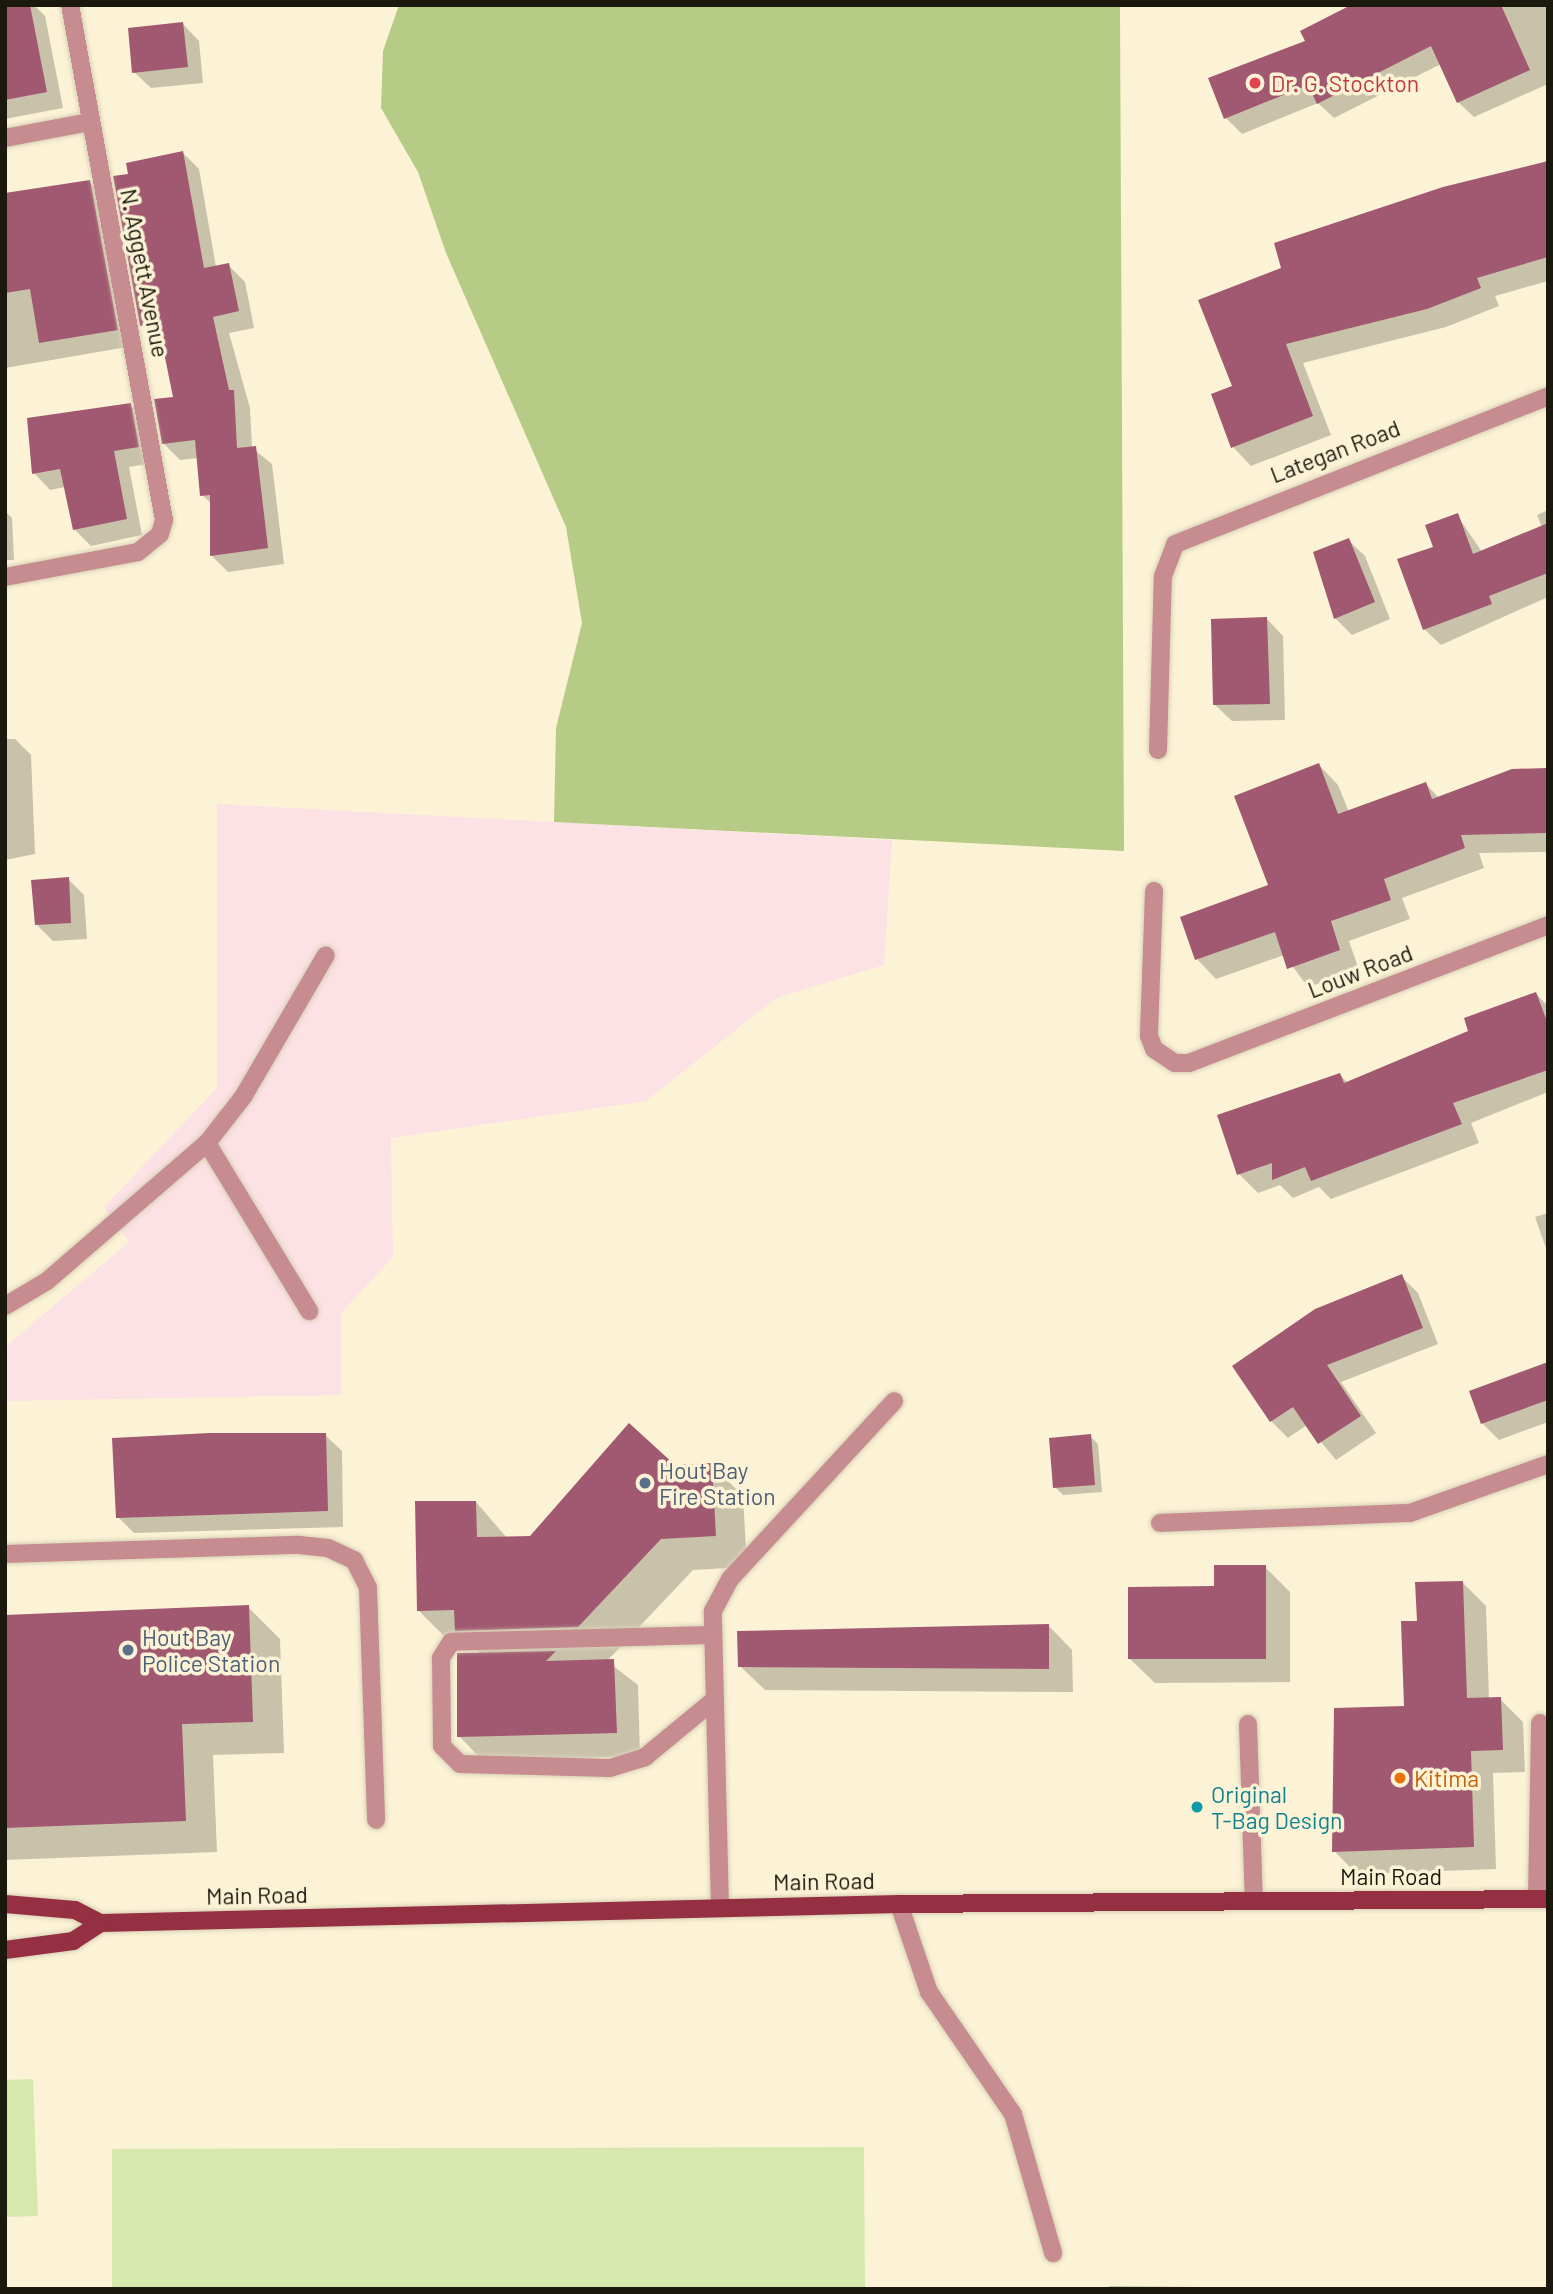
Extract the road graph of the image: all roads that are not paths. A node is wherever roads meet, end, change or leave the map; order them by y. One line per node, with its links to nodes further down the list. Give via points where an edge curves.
1 (70, 5): 2 (street, N. Aggett Avenue)
2 (90, 122): 3 (street); 5 (street, N. Aggett Avenue, via 164,498 164,520 150,546)
3 (5, 138)
4 (1548, 396): 6 (street, Lategan Road, via 1188,534 1167,557 1163,576)
5 (5, 577)
6 (1158, 750)
7 (1154, 891): 8 (street, Louw Road, via 1149,1036 1165,1059 1189,1063)
8 (1548, 925)
9 (326, 955): 10 (street, via 243,1097)
10 (207, 1143): 11 (street, via 47,1281); 12 (street)
11 (5, 1306)
12 (309, 1311)
13 (894, 1401): 17 (street, via 730,1579 719,1595)
14 (1548, 1464): 15 (street, via 1431,1509 1319,1519)
15 (1160, 1523)
16 (5, 1554): 21 (street, via 299,1545 328,1548 355,1560 368,1588)
17 (710, 1635): 18 (street); 18 (street, via 451,1642 441,1658 442,1746 460,1764 610,1768 645,1757)
18 (713, 1701): 26 (street)
19 (1540, 1723): 22 (street)
20 (1248, 1724): 23 (street)
21 (376, 1819)
22 (1542, 1899): 23 (main road, Main Road)
23 (1254, 1901): 25 (main road, Main Road)
24 (5, 1904): 27 (main road, Main Road, via 75,1910)
25 (899, 1904): 26 (main road, Main Road); 29 (street, via 929,1992 1013,2114)
26 (720, 1908): 27 (main road, Main Road)
27 (101, 1923): 28 (main road, via 73,1941)
28 (5, 1950)
29 (1053, 2253)

